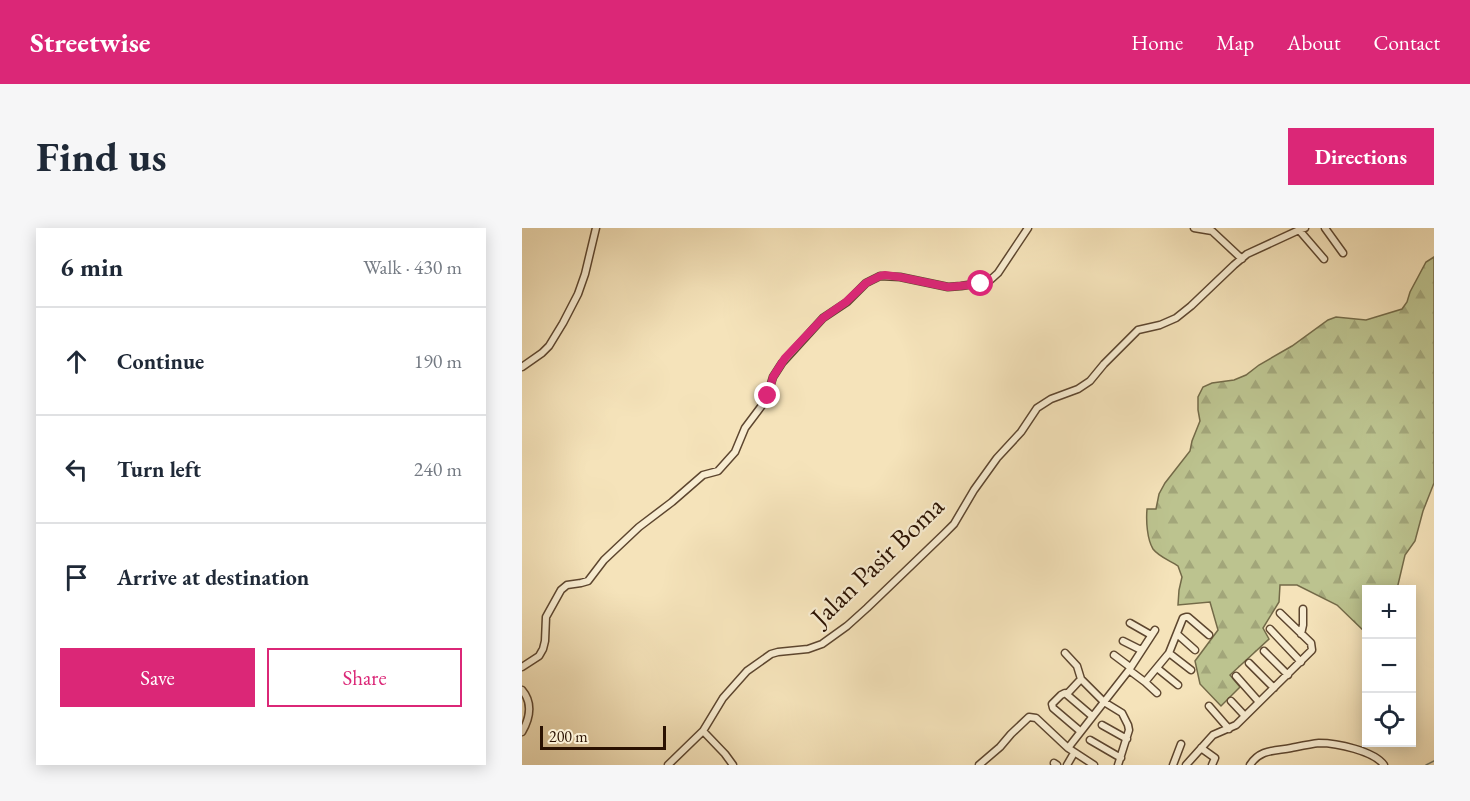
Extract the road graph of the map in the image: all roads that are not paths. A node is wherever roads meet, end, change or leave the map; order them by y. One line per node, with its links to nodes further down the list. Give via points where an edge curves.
1 (596, 228): 9 (street, via 585,274 563,323 549,346)
2 (1028, 228): 26 (street, via 988,282 948,287 880,276 823,318 782,363 766,400 747,425 735,452 718,471 703,475 639,527 588,581 561,590 544,621 543,649)
3 (1194, 228): 8 (street, via 1214,233)
4 (1325, 228): 6 (street)
5 (1302, 229): 7 (street); 8 (street, Jalan Pasir Boma)
6 (1343, 253)
7 (1324, 258)
8 (1242, 259): 47 (street, Jalan Pasir Boma, via 1176,318 1137,330 1090,381 1033,412 944,534 854,620 822,644 771,654 747,671 723,698)
9 (522, 367)
10 (1303, 609): 15 (street)
11 (1280, 613): 15 (street)
12 (1130, 623): 18 (street, via 1153,633)
13 (1270, 629): 24 (street)
14 (1177, 634): 16 (street, via 1187,617); 19 (street); 22 (street)
15 (1301, 634): 24 (street, via 1312,649)
16 (1209, 635)
17 (1123, 641): 18 (street)
18 (1141, 650): 27 (street)
19 (1196, 650)
20 (1264, 651): 30 (street)
21 (1065, 653): 32 (street, via 1077,666)
22 (1169, 653): 28 (street); 29 (street)
23 (1114, 655): 27 (street)
24 (1301, 662): 30 (street)
25 (1249, 663): 35 (street)
26 (522, 667)
27 (1129, 668): 33 (street); 40 (street)
28 (1157, 668): 33 (street); 34 (street)
29 (1191, 670)
30 (1288, 675): 35 (street)
31 (1236, 676): 41 (street)
32 (1081, 679): 38 (street); 40 (street)
33 (1145, 682): 37 (street)
34 (1178, 685)
35 (1274, 688): 41 (street)
36 (522, 690): 49 (street, via 529,710)
37 (1157, 693)
38 (1067, 694): 43 (street); 48 (street, via 1052,706)
39 (1231, 701): 44 (street)
40 (1104, 702): 43 (street); 50 (street, via 1123,714 1129,727)
41 (1259, 702): 44 (street)
42 (1209, 706): 46 (street)
43 (1092, 716): 48 (street)
44 (1245, 716): 46 (street)
45 (1102, 725): 50 (street)
46 (1229, 729): 53 (street, via 1213,735)
47 (703, 731): 58 (street, Jalan Pasir Boma); 59 (street)
48 (1080, 731): 54 (street)
49 (522, 732)
50 (1127, 739): 56 (street)
51 (1090, 740): 56 (street)
52 (1181, 744): 55 (street)
53 (1201, 748): 57 (street); 65 (street, via 1215,758)
54 (1071, 751): 60 (street, via 1029,717); 61 (street); 62 (street)
55 (1177, 755): 57 (street); 64 (street)
56 (1121, 758): 63 (street)
57 (1187, 763)
58 (668, 765)
59 (733, 765)
60 (979, 765)
61 (1067, 765)
62 (1094, 765)
63 (1119, 765)
64 (1173, 765)
65 (1212, 765)
66 (1250, 765): 67 (street, via 1267,751 1321,743 1369,753)
67 (1384, 765)

